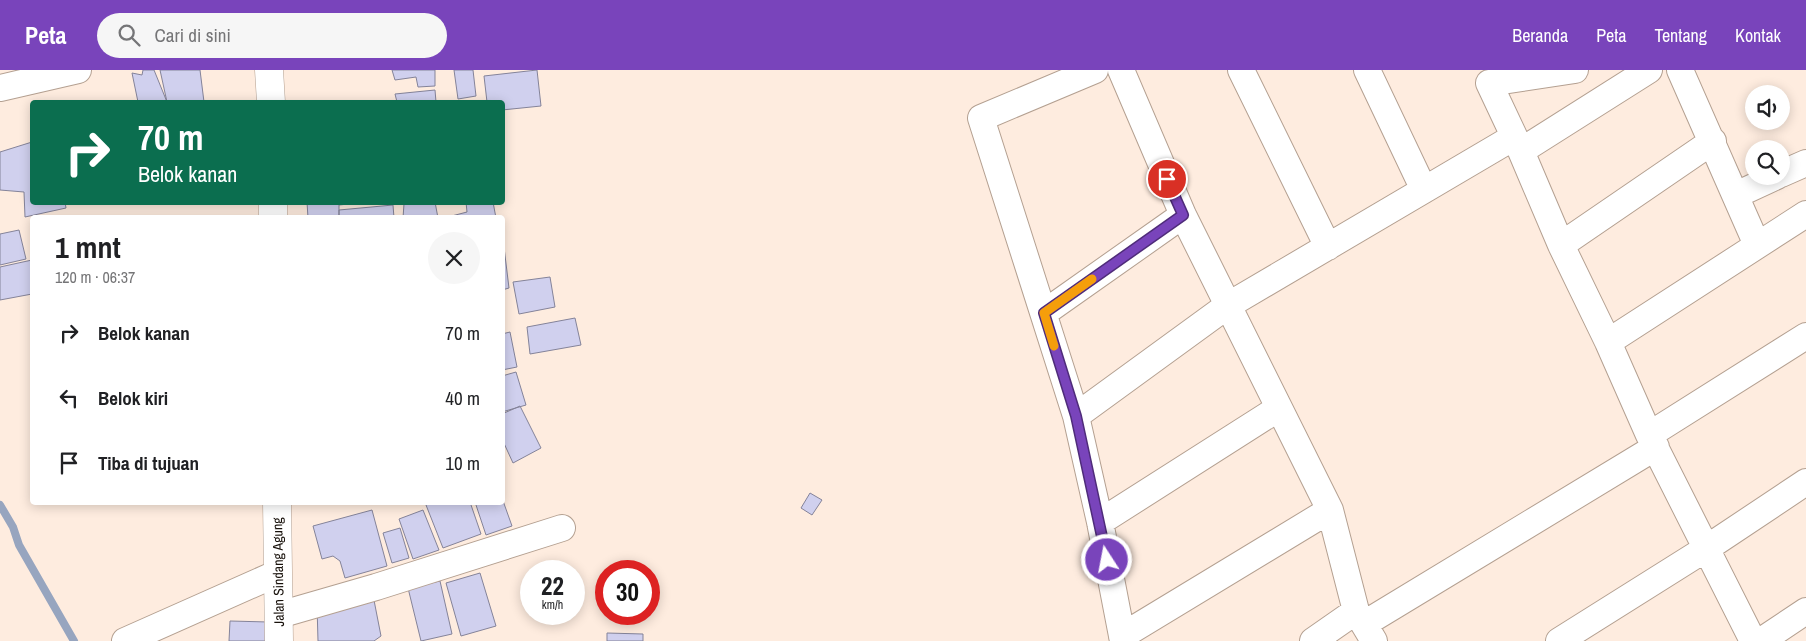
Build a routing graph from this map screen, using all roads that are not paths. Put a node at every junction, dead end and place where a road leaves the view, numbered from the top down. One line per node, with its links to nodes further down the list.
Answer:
1 (78, 70): 10 (street)
2 (269, 70): 11 (main road)
3 (1095, 70): 25 (street)
4 (1121, 70): 20 (street)
5 (1241, 70): 23 (street)
6 (1367, 70): 17 (street)
7 (1575, 70): 13 (street)
8 (1649, 70): 13 (street)
9 (1680, 70): 12 (street)
10 (0, 88)
11 (270, 100)
12 (1712, 141): 18 (street); 21 (street)
13 (1518, 144): 17 (street); 21 (street)
14 (1806, 163): 15 (street)
15 (1790, 170)
16 (1758, 185): 18 (street)
17 (1424, 190): 23 (street)
18 (1736, 195): 22 (street)
19 (1806, 214): 22 (street)
20 (1183, 215): 24 (street); 25 (street)
21 (1561, 245): 27 (street)
22 (1757, 245): 27 (street)
23 (1328, 247): 24 (street)
24 (1228, 306): 28 (street); 29 (street)
25 (1044, 313): 29 (street)
26 (1806, 336): 30 (street)
27 (1608, 342): 30 (street)
28 (1279, 408): 33 (street); 34 (street)
29 (1076, 416): 34 (street)
30 (1653, 441): 36 (street); 39 (street)
31 (1806, 482): 36 (street)
32 (277, 505): 37 (main road, Jalan Sindang Agung)
33 (1330, 510): 39 (street); 41 (street)
34 (1100, 522): 41 (street)
35 (562, 528): 40 (street)
36 (1707, 548): 44 (street); 45 (street)
37 (278, 573): 40 (main road, Jalan Sindang Agung); 42 (street)
38 (1806, 611): 46 (street)
39 (1365, 625): 43 (street)
40 (279, 628)
41 (1122, 638)
42 (125, 641)
43 (1313, 641)
44 (1559, 641)
45 (1753, 641)
46 (1761, 641)

